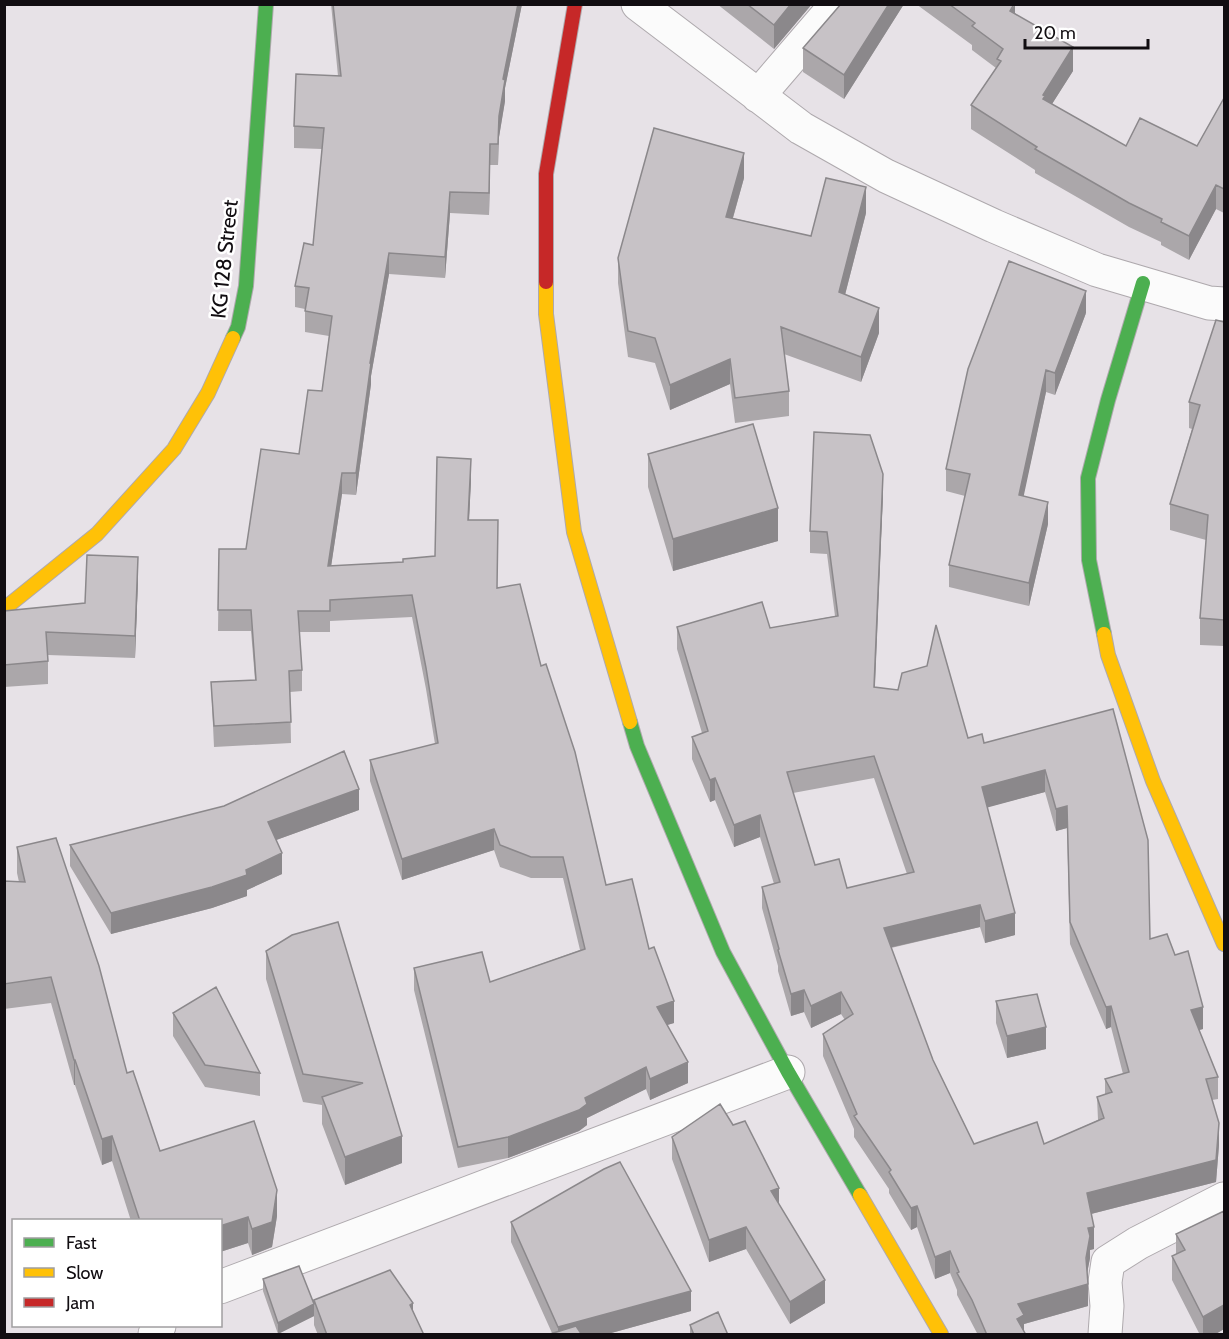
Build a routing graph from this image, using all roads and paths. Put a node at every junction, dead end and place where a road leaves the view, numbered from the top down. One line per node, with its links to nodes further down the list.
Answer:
1 (266, 4): 8 (main road, KG 128 Street)
2 (575, 4): 10 (main road)
3 (638, 4): 5 (street)
4 (837, 4): 5 (street)
5 (758, 96): 6 (street)
6 (1143, 283): 7 (street); 9 (main road)
7 (1224, 304)
8 (4, 609)
9 (1224, 944)
10 (788, 1072): 12 (street); 13 (main road)
11 (1224, 1198): 14 (street)
12 (222, 1286)
13 (941, 1335)
14 (1105, 1335)

